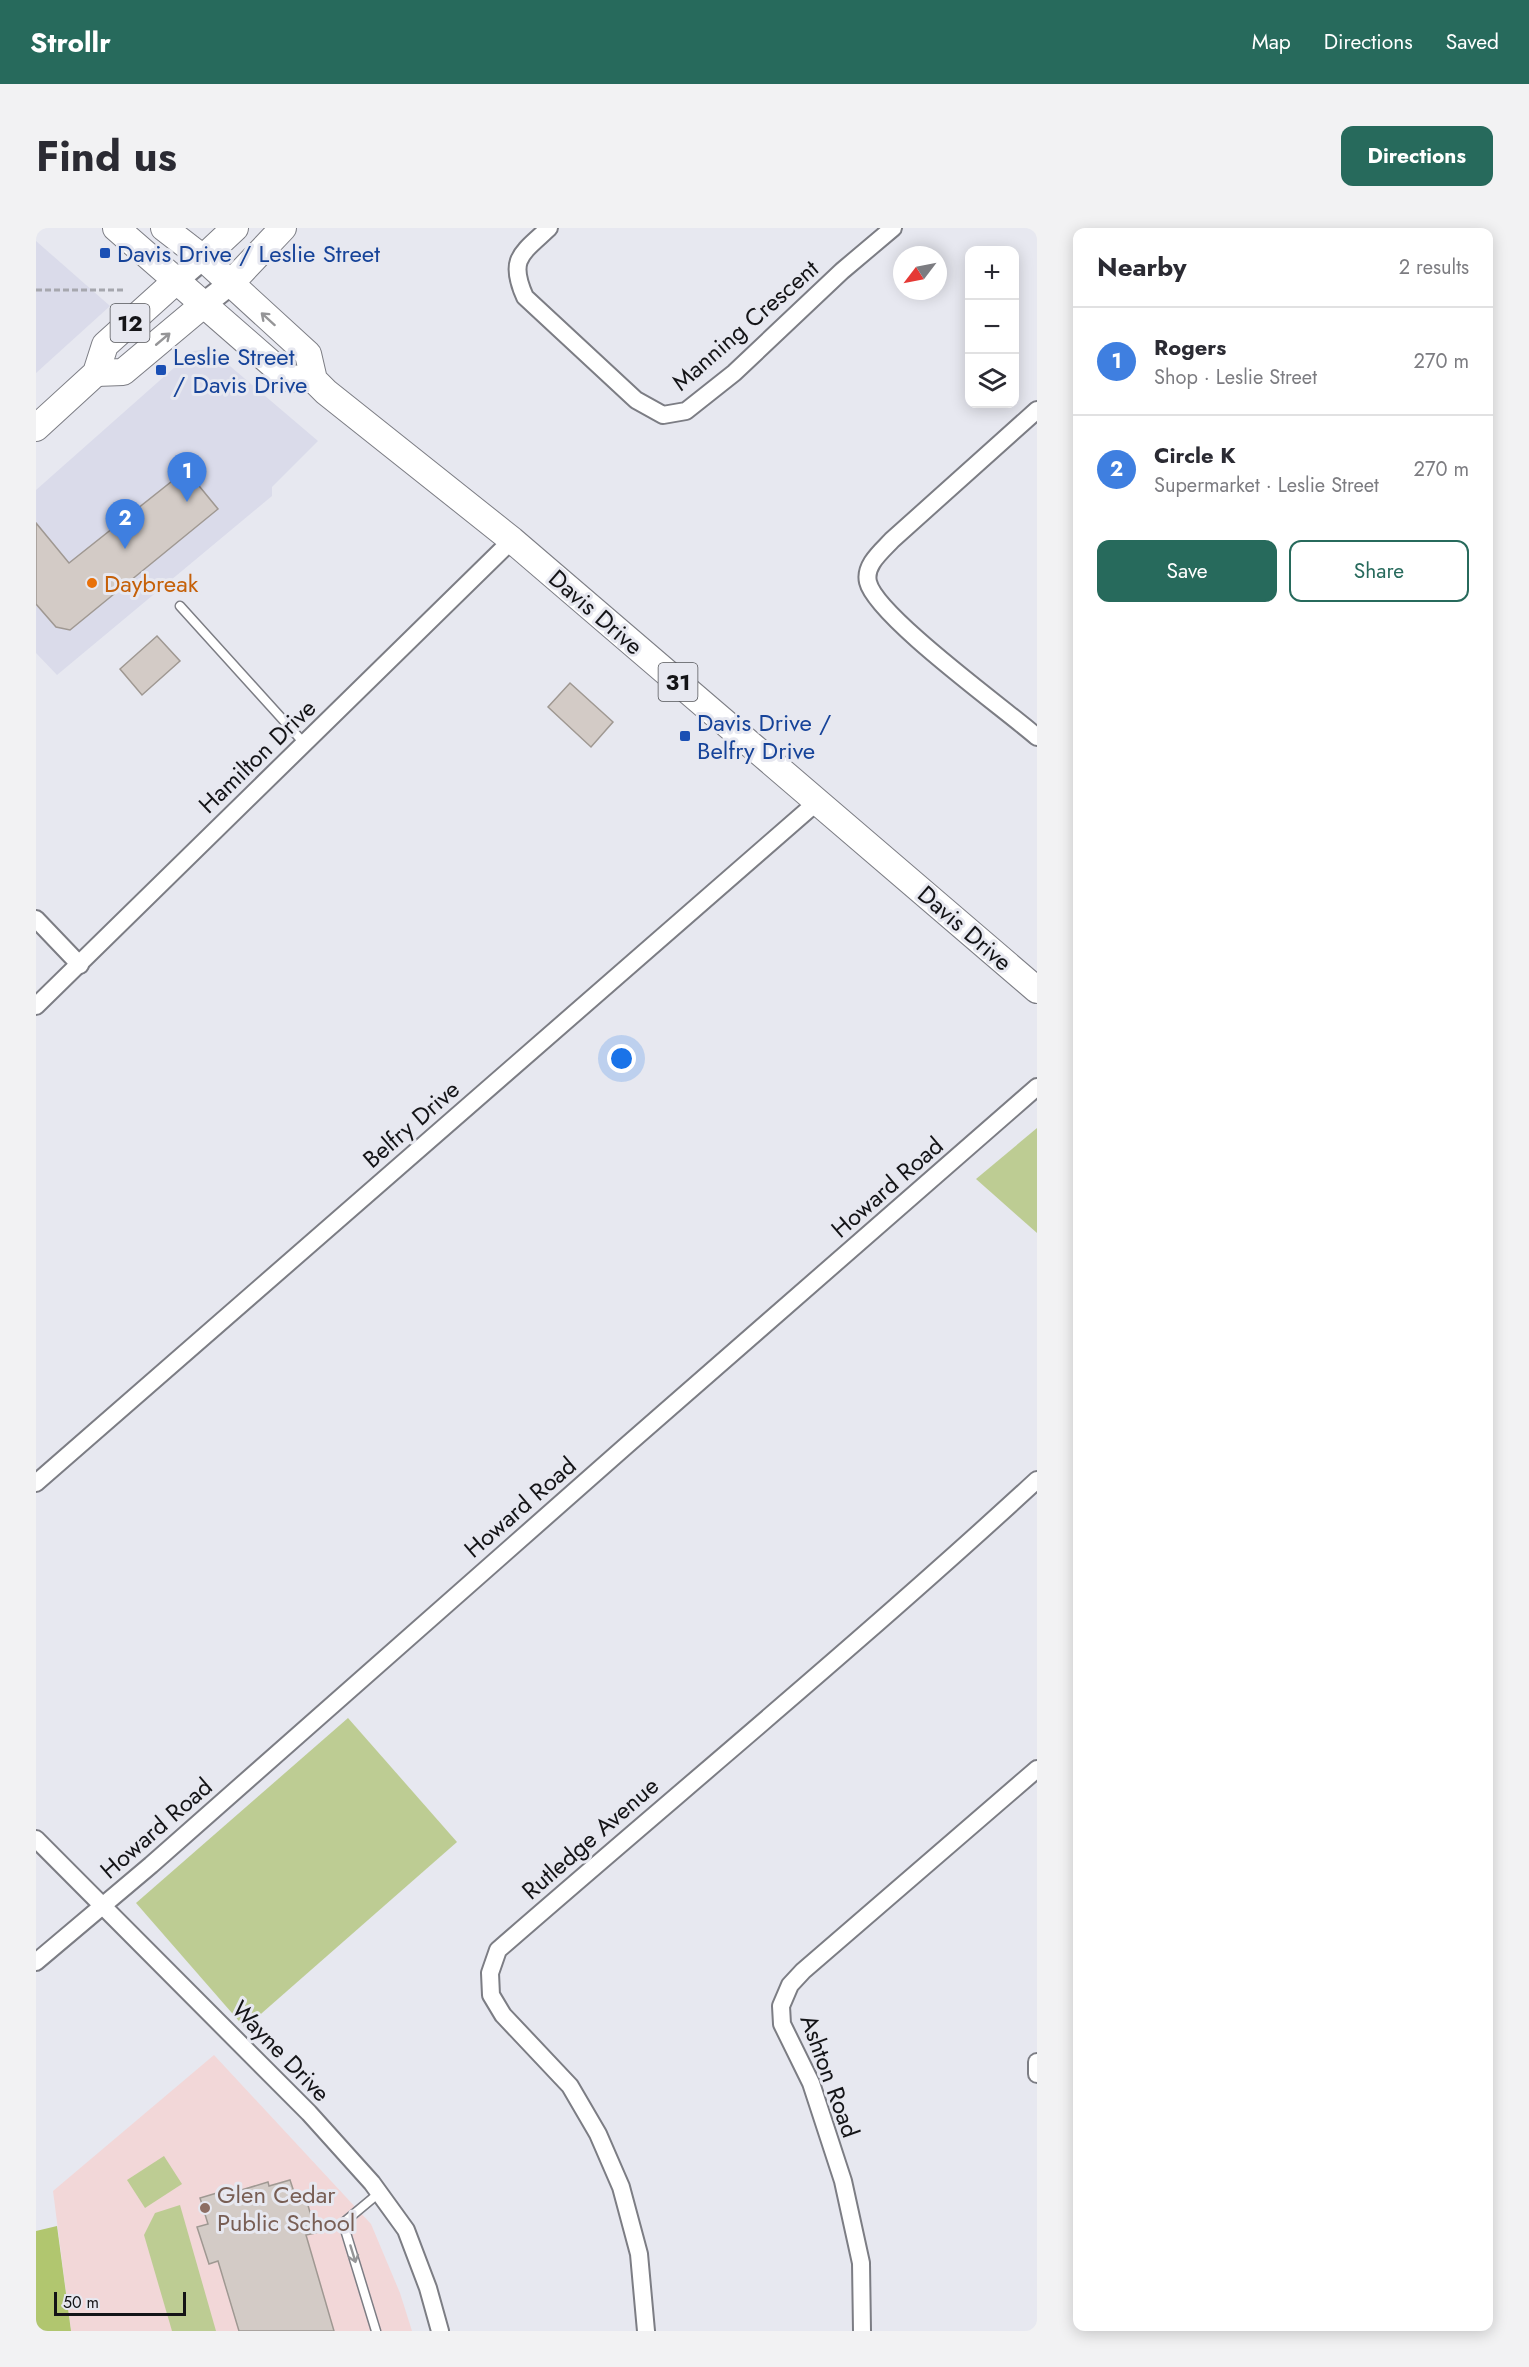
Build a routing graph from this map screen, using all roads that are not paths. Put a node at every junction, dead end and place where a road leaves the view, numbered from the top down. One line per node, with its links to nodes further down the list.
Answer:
1 (116, 228): 8 (main road)
2 (164, 228): 7 (main road)
3 (235, 228): 7 (main road, 12)
4 (283, 228): 9 (main road, 12)
5 (549, 228): 6 (street, Manning Crescent)
6 (893, 228)
7 (203, 258): 8 (main road, 12); 9 (main road)
8 (176, 281): 10 (main road); 11 (main road, 12)
9 (231, 283): 10 (main road, 12); 12 (main road, one-way to 9)
10 (203, 305): 11 (main road, 12, one-way to 10); 12 (main road)
11 (96, 373): 14 (main road, 12)
12 (314, 380): 15 (main road, Davis Drive / 31)
13 (1037, 410): 17 (street)
14 (36, 428)
15 (512, 540): 18 (street, Hamilton Drive); 19 (main road, Davis Drive / 31)
16 (180, 606): 18 (lane)
17 (1037, 737)
18 (304, 743): 21 (street, Hamilton Drive)
19 (818, 802): 22 (main road, Davis Drive / 31); 26 (street, Belfry Drive)
20 (36, 919): 21 (street)
21 (80, 965): 23 (street, Hamilton Drive)
22 (1037, 990)
23 (36, 1006)
24 (1037, 1088): 29 (street, Howard Road)
25 (1037, 1480): 36 (street, Rutledge Avenue)
26 (36, 1483)
27 (1037, 1769): 37 (street, Ashton Road)
28 (36, 1839): 29 (street, Wayne Drive)
29 (102, 1907): 30 (street, Howard Road); 33 (street, Wayne Drive)
30 (36, 1962)
31 (1037, 2062): 32 (street)
32 (1037, 2074)
33 (379, 2193): 34 (lane, one-way to 34); 35 (street, Wayne Drive)
34 (376, 2331)
35 (440, 2331)
36 (646, 2331)
37 (862, 2331)

